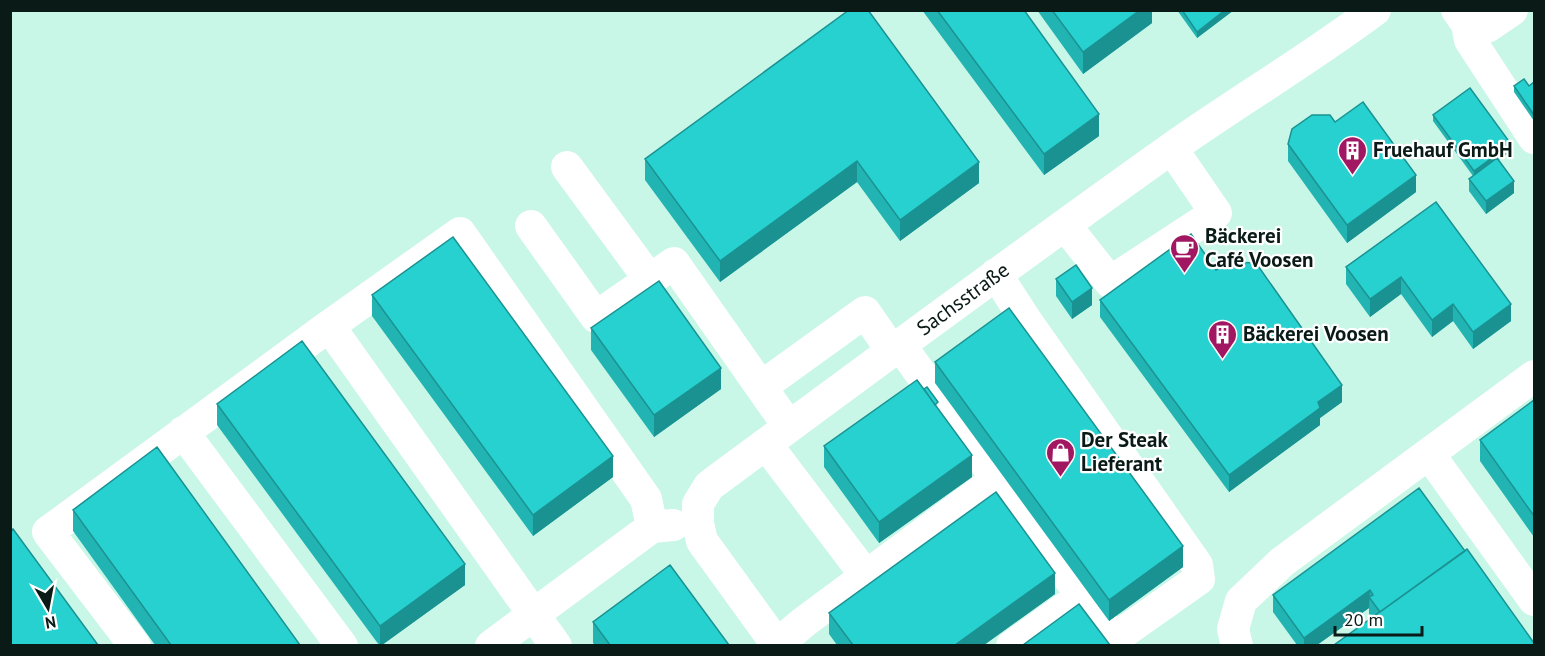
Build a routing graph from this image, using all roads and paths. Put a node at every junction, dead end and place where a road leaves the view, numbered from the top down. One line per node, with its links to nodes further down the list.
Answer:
1 (1375, 10): 5 (street, Sachsstraße)
2 (1512, 10): 3 (street)
3 (1462, 17): 4 (street)
4 (1534, 138)
5 (1172, 149): 7 (street, Sachsstraße); 7 (street)
6 (567, 167): 10 (street)
7 (1065, 225): 9 (street, Sachsstraße)
8 (531, 226): 10 (street)
9 (996, 274): 12 (street, Sachsstraße); 22 (street)
10 (650, 280): 14 (street)
11 (328, 326): 15 (street); 20 (street); 24 (street)
12 (896, 348): 14 (street); 16 (street, Sachsstraße); 18 (street)
13 (1534, 376): 17 (street)
14 (761, 387): 16 (street)
15 (183, 432): 25 (street); 26 (street)
16 (777, 436): 19 (street, Sachsstraße); 21 (street)
17 (1429, 454): 23 (street); 31 (street)
18 (997, 478): 21 (street); 22 (street)
19 (698, 523): 20 (street); 29 (street)
20 (652, 527): 24 (street)
21 (866, 576): 29 (street)
22 (1082, 596): 30 (street)
23 (1534, 600)
24 (534, 615): 27 (street); 28 (street)
25 (135, 645)
26 (342, 645)
27 (491, 645)
28 (556, 645)
29 (778, 645)
30 (1012, 645)
31 (1237, 645)

